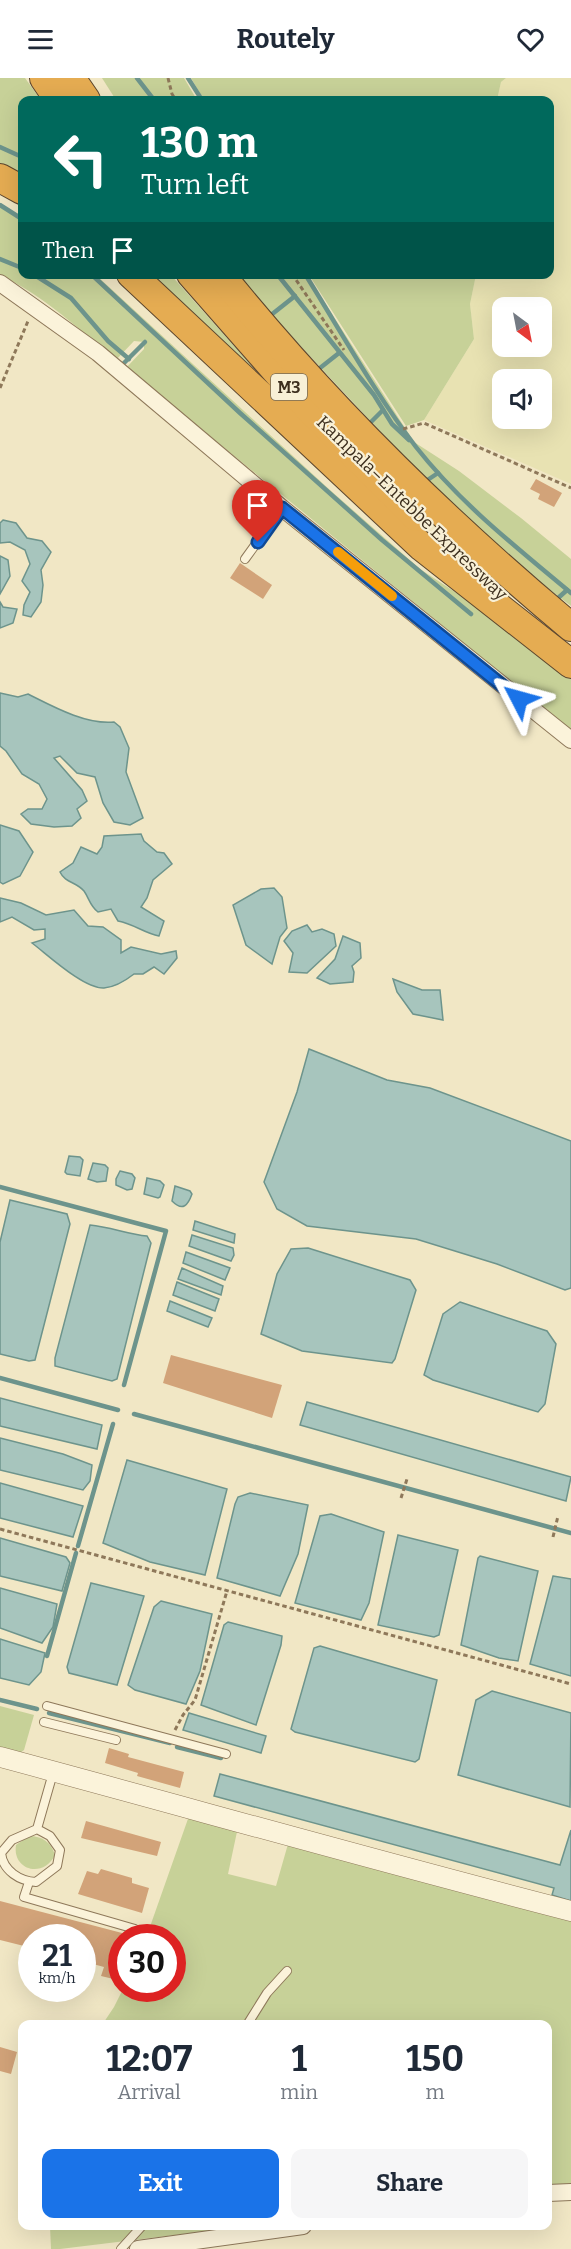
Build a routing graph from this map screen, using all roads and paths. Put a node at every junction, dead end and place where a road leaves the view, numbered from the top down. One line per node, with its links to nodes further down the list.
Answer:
1 (44, 78): 5 (highway)
2 (71, 78): 6 (highway)
3 (83, 78): 7 (highway)
4 (168, 78): 8 (path)
5 (56, 96)
6 (85, 96)
7 (87, 96)
8 (174, 96)
9 (0, 178): 10 (highway)
10 (18, 188)
11 (136, 279): 25 (highway)
12 (195, 279): 24 (highway, Kampala–Entebbe Expressway / M3)
13 (224, 279): 23 (highway, M3)
14 (295, 279): 17 (path)
15 (0, 283): 16 (street)
16 (35, 306): 18 (path); 21 (street)
17 (344, 350)
18 (0, 388)
19 (403, 429): 20 (path)
20 (571, 488)
21 (282, 508): 22 (lane); 26 (street)
22 (244, 559)
23 (571, 627)
24 (571, 652)
25 (571, 664)
26 (571, 740)
27 (407, 1479): 28 (path)
28 (401, 1498)
29 (558, 1516): 31 (path)
30 (0, 1529): 32 (path)
31 (553, 1537)
32 (227, 1591): 33 (path); 36 (path)
33 (571, 1684)
34 (47, 1706): 38 (lane)
35 (44, 1722): 37 (lane)
36 (174, 1732)
37 (116, 1740)
38 (226, 1754)
39 (0, 1757): 40 (street)
40 (53, 1773): 41 (lane); 44 (street)
41 (37, 1829): 42 (lane); 43 (lane)
42 (1, 1853): 43 (lane)
43 (29, 1882): 45 (lane)
44 (571, 1911)
45 (118, 1924)
46 (287, 1971): 47 (lane)
47 (250, 2020)
48 (552, 2193): 49 (street)
49 (571, 2193)
50 (138, 2230): 52 (lane)
51 (274, 2230): 53 (street)
52 (121, 2249)
53 (138, 2249)

